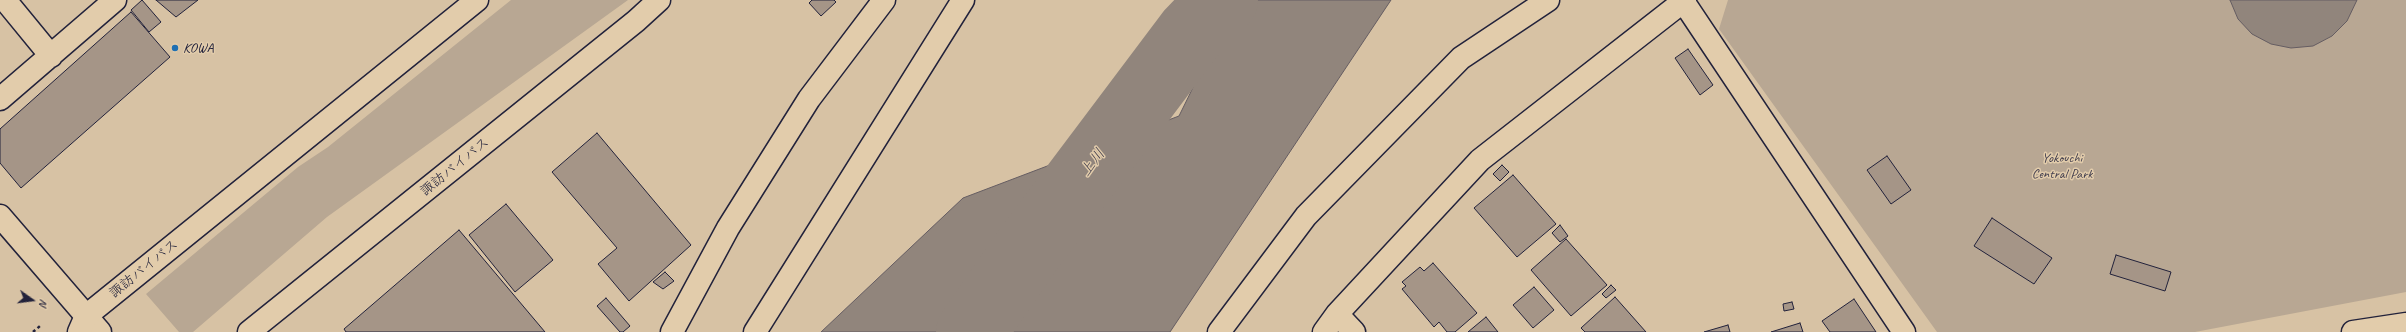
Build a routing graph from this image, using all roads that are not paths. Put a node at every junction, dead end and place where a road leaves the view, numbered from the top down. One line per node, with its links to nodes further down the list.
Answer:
1 (5, 0): 9 (main road)
2 (115, 0): 9 (main road)
3 (477, 0): 14 (main road, 諏訪バイパス)
4 (659, 0): 15 (main road, 諏訪バイパス)
5 (884, 0): 16 (main road)
6 (963, 0): 17 (main road)
7 (1548, 0): 18 (main road)
8 (1684, 1): 12 (main road); 21 (main road)
9 (51, 56): 10 (main road)
10 (0, 99)
11 (0, 216): 14 (main road)
12 (1337, 314): 19 (main road); 20 (main road)
13 (2406, 324): 22 (main road)
14 (88, 327)
15 (249, 332)
16 (672, 332)
17 (755, 332)
18 (1219, 332)
19 (1324, 332)
20 (1354, 332)
21 (1904, 332)
22 (2353, 332)

